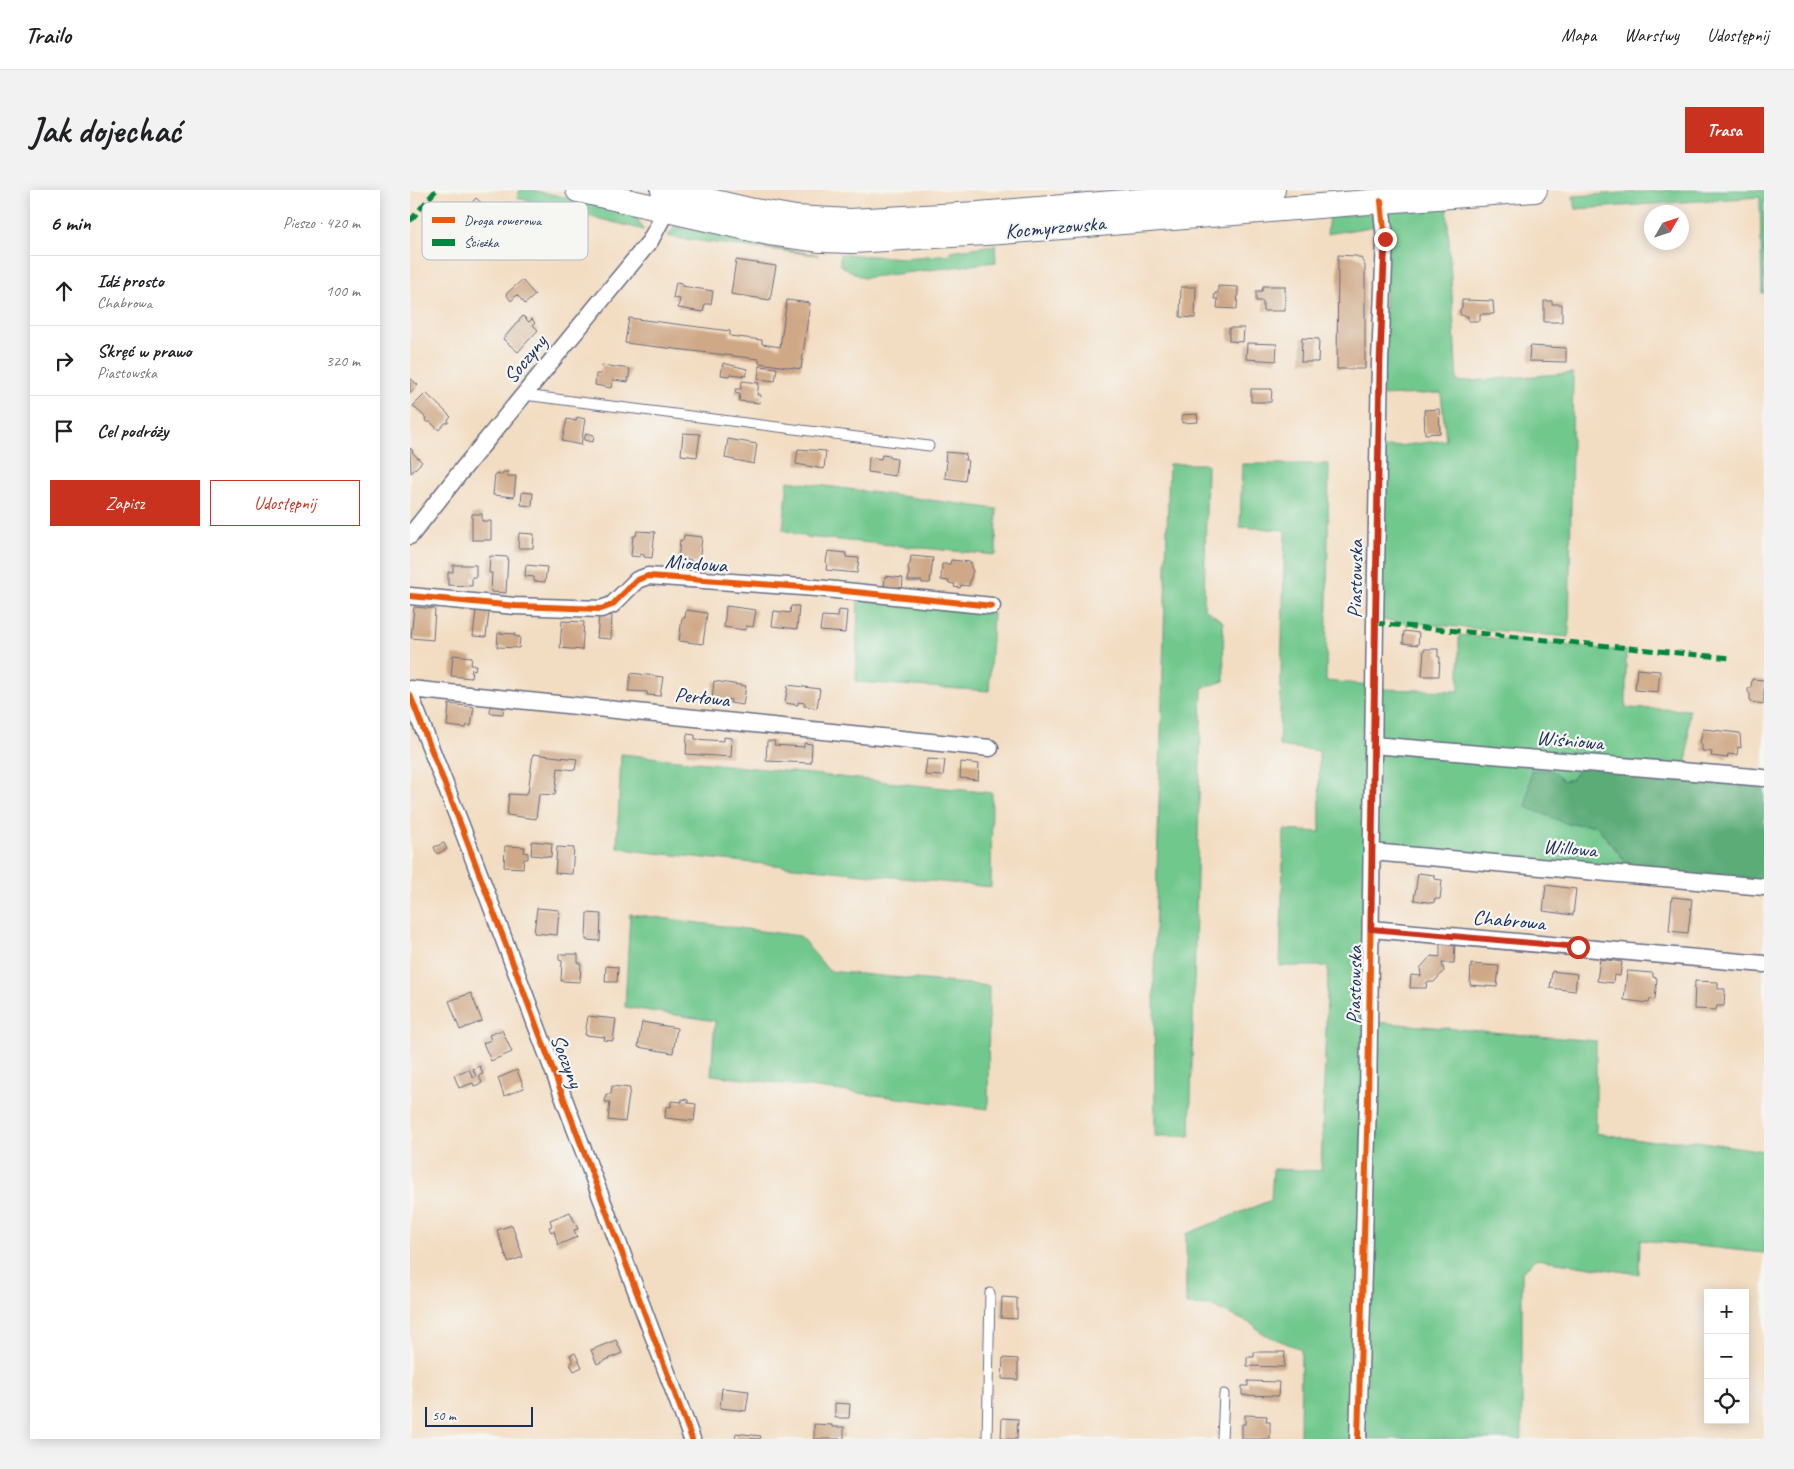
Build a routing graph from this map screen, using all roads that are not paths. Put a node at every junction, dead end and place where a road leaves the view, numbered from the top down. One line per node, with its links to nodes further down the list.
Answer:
1 (578, 190): 4 (main road, Kocmyrzowska)
2 (1274, 190): 4 (main road, Kocmyrzowska)
3 (1535, 190): 5 (main road, Kocmyrzowska)
4 (675, 196): 5 (main road, Kocmyrzowska); 6 (street, Soczyny)
5 (1381, 201): 13 (street, Piastowska)
6 (524, 395): 7 (lane); 8 (street, Soczyny)
7 (929, 446)
8 (411, 533)
9 (410, 596): 10 (street, Miodowa)
10 (992, 606)
11 (410, 688): 14 (street, Perłowa)
12 (410, 695): 22 (street, Soczyny)
13 (1373, 745): 15 (street, Wiśniowa); 16 (street, Piastowska)
14 (990, 748)
15 (1764, 778)
16 (1372, 852): 17 (street, Willowa); 18 (street, Piastowska)
17 (1764, 887)
18 (1371, 929): 19 (street, Chabrowa); 25 (street, Piastowska)
19 (1764, 964)
20 (990, 1293): 23 (lane)
21 (1224, 1394): 24 (lane)
22 (692, 1439)
23 (987, 1439)
24 (1222, 1439)
25 (1358, 1439)

